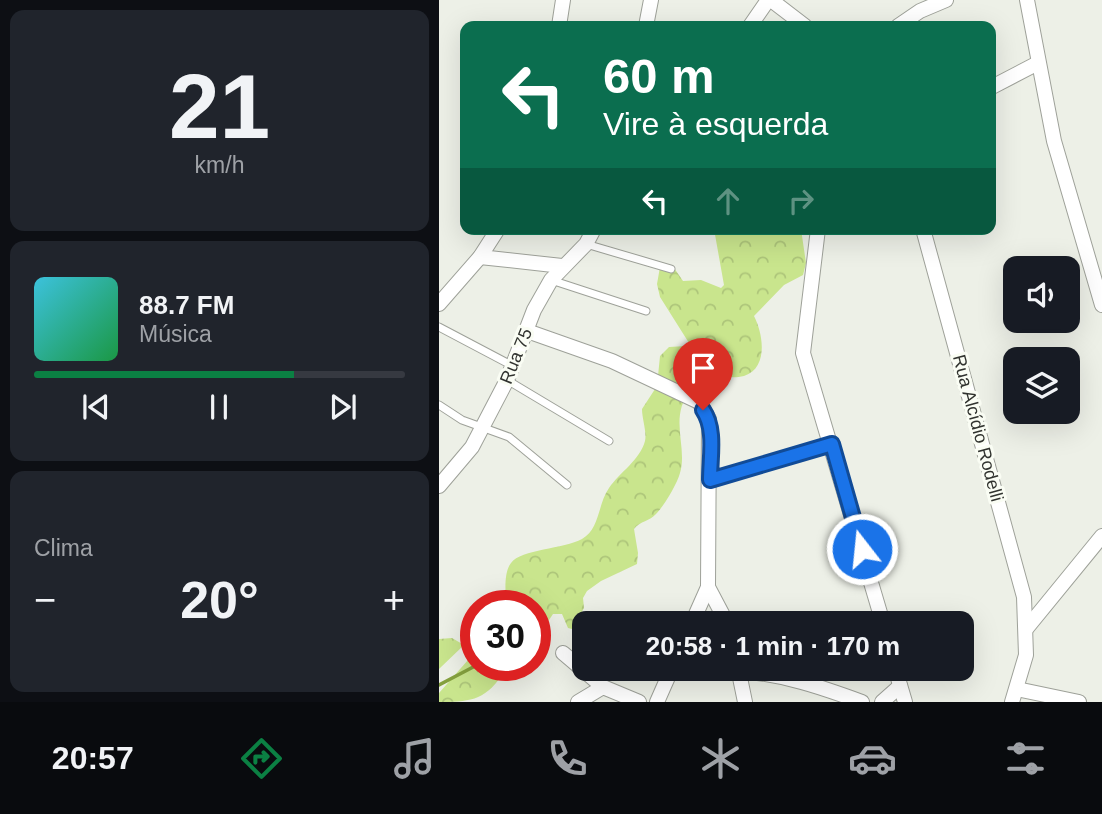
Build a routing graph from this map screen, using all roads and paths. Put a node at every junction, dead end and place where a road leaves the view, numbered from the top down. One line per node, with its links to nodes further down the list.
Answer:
1 (563, 0): 6 (street)
2 (651, 0): 7 (street)
3 (770, 0): 8 (street); 9 (street)
4 (946, 0): 10 (street)
5 (1027, 0): 11 (street)
6 (560, 21)
7 (647, 21)
8 (755, 21)
9 (798, 21)
10 (905, 21)
11 (1038, 63): 12 (street); 23 (street)
12 (996, 85)
13 (493, 235): 18 (street)
14 (591, 235): 17 (street, Rua 75)
15 (817, 235): 32 (street)
16 (925, 235): 41 (street, Rua Alcídio Rodelli)
17 (586, 244): 19 (street, Rua 75); 20 (lane)
18 (480, 257): 19 (street); 22 (street)
19 (562, 267): 21 (street, Rua 75)
20 (671, 269)
21 (551, 280): 24 (lane); 26 (street, Rua 75)
22 (439, 304)
23 (1102, 305)
24 (646, 311)
25 (439, 327): 27 (lane)
26 (527, 331): 27 (street, Rua 75); 33 (street)
27 (513, 366): 28 (street, Rua 75)
28 (507, 380): 30 (street, Rua 75); 31 (lane)
29 (439, 405): 30 (lane)
30 (481, 428): 34 (lane); 35 (street, Rua 75)
31 (609, 441)
32 (832, 444): 33 (lane); 40 (street)
33 (710, 480): 37 (street)
34 (567, 485)
35 (439, 486)
36 (1102, 536): 41 (street)
37 (708, 587): 38 (street); 39 (street)
38 (697, 611)
39 (721, 611)
40 (880, 611)
41 (1026, 629): 49 (street, Rua Alcídio Rodelli)
42 (563, 653): 48 (street)
43 (666, 681): 52 (street)
44 (741, 681): 53 (street)
45 (805, 681): 54 (street)
46 (899, 681): 47 (street)
47 (900, 686): 55 (street); 56 (street)
48 (603, 687): 50 (street); 51 (street)
49 (1014, 695): 57 (street)
50 (578, 702)
51 (639, 702)
52 (657, 702)
53 (745, 702)
54 (863, 702)
55 (882, 702)
56 (905, 702)
57 (1079, 702)

